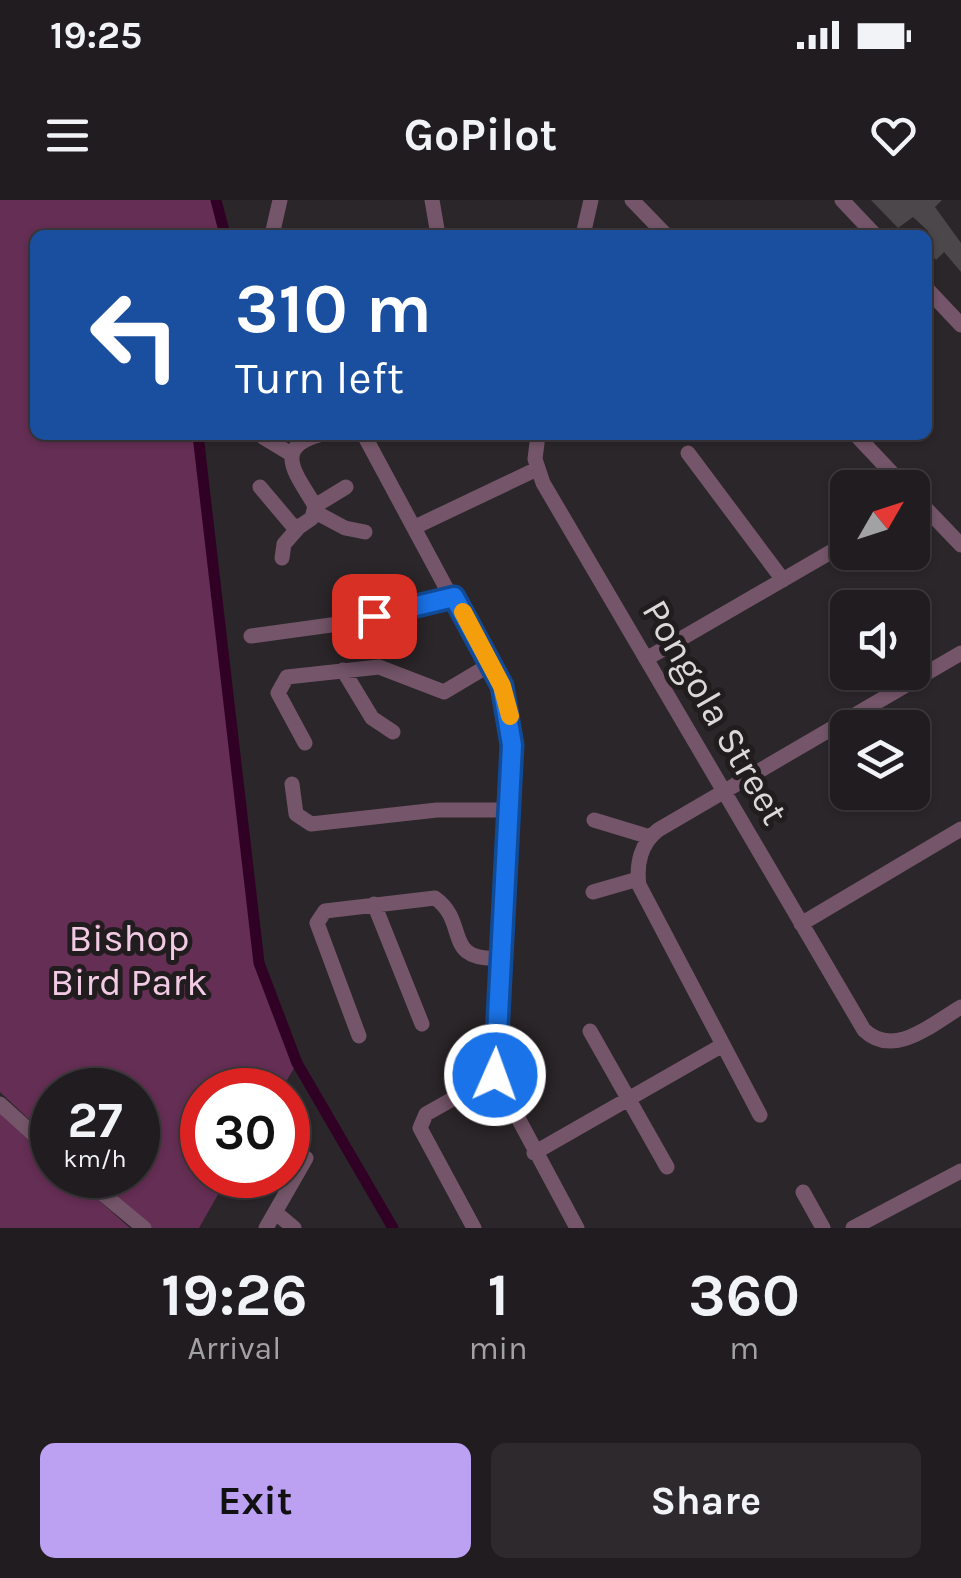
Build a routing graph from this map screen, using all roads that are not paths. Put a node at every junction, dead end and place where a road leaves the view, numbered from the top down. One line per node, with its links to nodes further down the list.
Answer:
1 (280, 200): 6 (street)
2 (432, 200): 7 (street)
3 (591, 200): 8 (street)
4 (632, 200): 9 (street)
5 (842, 200): 10 (street)
6 (273, 230)
7 (437, 230)
8 (584, 230)
9 (661, 230)
10 (870, 230)
11 (932, 294): 12 (street)
12 (961, 325)
13 (268, 440): 19 (street)
14 (305, 440): 19 (street)
15 (367, 440): 27 (street)
16 (538, 440): 20 (street)
17 (861, 440): 21 (street)
18 (688, 453): 32 (street)
19 (291, 454): 24 (street)
20 (536, 469): 27 (street); 36 (street, Pongola Street)
21 (888, 470)
22 (346, 487): 24 (street)
23 (260, 488): 26 (street)
24 (315, 509): 26 (street); 28 (street)
25 (930, 514): 29 (street)
26 (299, 527): 31 (street)
27 (415, 527): 33 (street)
28 (365, 532)
29 (961, 545)
30 (830, 553): 32 (street)
31 (282, 558)
32 (783, 580): 36 (street)
33 (454, 597): 34 (street); 37 (street)
34 (250, 636)
35 (961, 652): 42 (street)
36 (646, 660): 42 (street, Pongola Street)
37 (490, 664): 38 (street); 43 (street)
38 (343, 670): 39 (street); 40 (street)
39 (393, 732)
40 (305, 743)
41 (292, 784): 43 (street)
42 (724, 792): 46 (street); 50 (street, Pongola Street)
43 (508, 810): 51 (street)
44 (594, 820): 46 (street)
45 (961, 829): 50 (street)
46 (650, 836): 47 (street)
47 (638, 879): 48 (street); 56 (street)
48 (593, 892)
49 (374, 904): 51 (street); 53 (street); 55 (street)
50 (802, 924): 52 (street, Pongola Street)
51 (500, 958): 57 (street)
52 (961, 1007)
53 (422, 1024)
54 (590, 1031): 58 (street)
55 (358, 1036)
56 (721, 1046): 58 (street); 60 (street)
57 (495, 1075): 62 (street); 74 (street)
58 (627, 1098): 62 (street); 63 (street)
59 (0, 1104): 61 (street)
60 (760, 1115)
61 (30, 1131)
62 (534, 1153): 75 (street)
63 (667, 1167)
64 (961, 1171): 77 (street)
65 (804, 1192): 76 (street)
66 (105, 1198): 70 (street)
67 (106, 1198): 71 (street)
68 (283, 1198): 69 (street)
69 (275, 1212): 72 (street); 73 (street)
70 (133, 1228)
71 (144, 1228)
72 (266, 1228)
73 (294, 1228)
74 (474, 1228)
75 (577, 1228)
76 (824, 1228)
77 (853, 1228)

